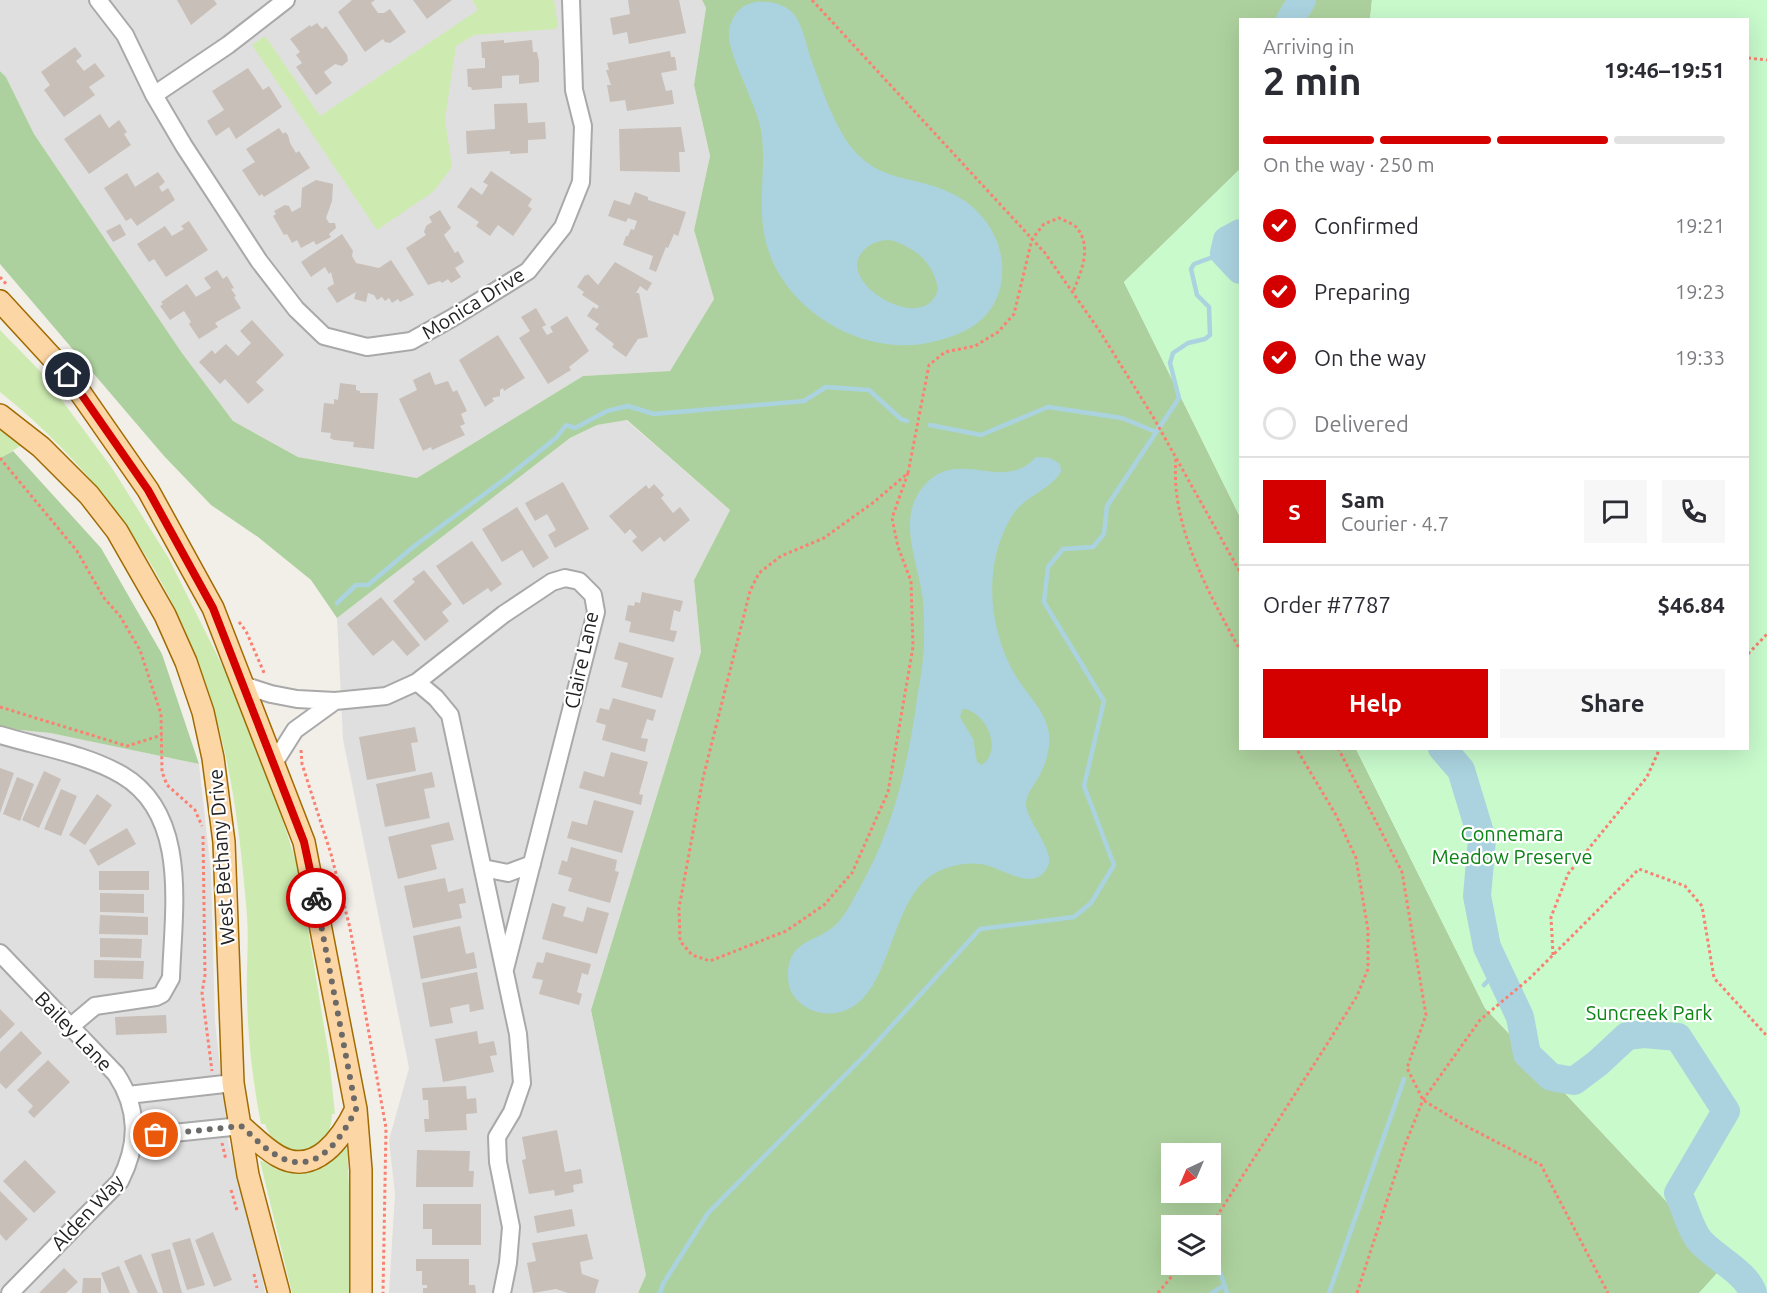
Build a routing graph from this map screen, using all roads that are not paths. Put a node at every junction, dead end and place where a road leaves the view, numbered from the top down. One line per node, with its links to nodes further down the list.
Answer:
1 (98, 0): 4 (street, Monica Drive)
2 (286, 0): 4 (street)
3 (572, 0): 4 (street, Monica Drive)
4 (154, 95)
5 (0, 300): 8 (main road)
6 (0, 415): 17 (main road, West Bethany Drive)
7 (417, 682): 9 (street, Claire Lane); 12 (street, Claire Lane); 13 (street, Claire Lane)
8 (243, 685): 9 (street, Claire Lane); 11 (main road)
9 (335, 701): 11 (street)
10 (0, 735): 16 (street)
11 (274, 763): 19 (main road)
12 (532, 864): 13 (street); 15 (street, Claire Lane)
13 (483, 868): 15 (street, Claire Lane)
14 (0, 953): 16 (street, Bailey Lane)
15 (505, 969): 26 (street, Claire Lane)
16 (70, 1027): 18 (street, Bailey Lane)
17 (233, 1083): 18 (street); 21 (main road, West Bethany Drive)
18 (128, 1095): 20 (street, Bailey Lane)
19 (356, 1109): 21 (main road); 25 (main road)
20 (134, 1117): 22 (street, Alden Way)
21 (241, 1126): 22 (street); 24 (main road, West Bethany Drive)
22 (135, 1137): 23 (street, Alden Way)
23 (10, 1293)
24 (279, 1293)
25 (362, 1293)
26 (502, 1293)

